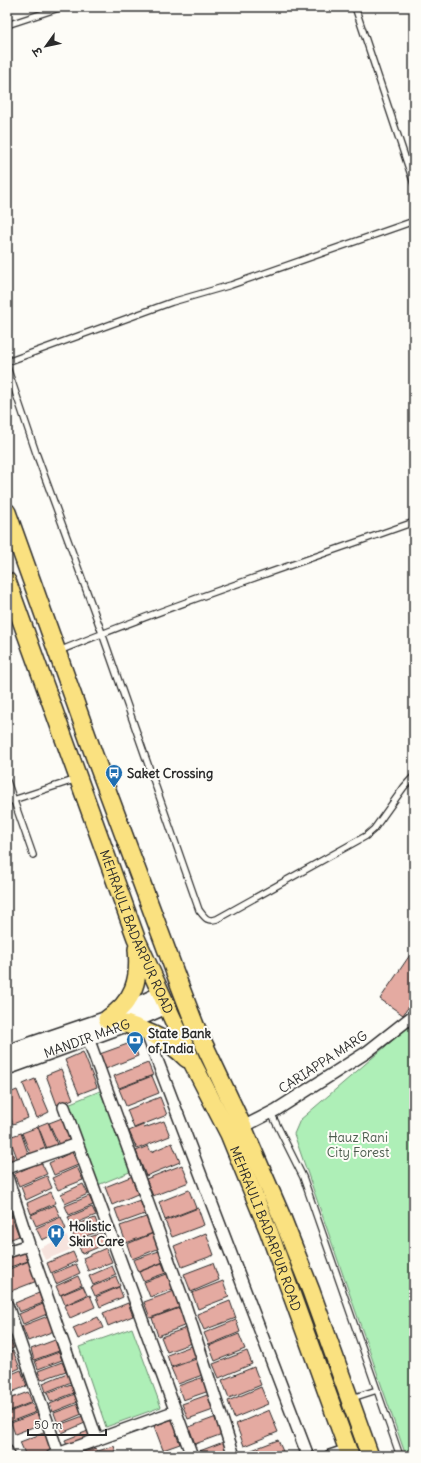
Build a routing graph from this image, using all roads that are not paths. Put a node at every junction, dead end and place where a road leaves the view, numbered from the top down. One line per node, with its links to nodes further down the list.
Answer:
1 (62, 7): 3 (lane)
2 (355, 7): 4 (lane)
3 (7, 25)
4 (414, 184)
5 (414, 221): 6 (lane)
6 (7, 362)
7 (7, 367): 11 (lane)
8 (7, 512): 12 (main road, MEHRAULI BADARPUR ROAD)
9 (414, 522): 11 (lane)
10 (7, 583): 14 (main road, MEHRAULI BADARPUR ROAD)
11 (102, 634): 12 (lane); 15 (lane)
12 (57, 652): 13 (main road, MEHRAULI BADARPUR ROAD)
13 (88, 740): 14 (main road); 33 (main road, MEHRAULI BADARPUR ROAD)
14 (68, 748): 16 (main road, MEHRAULI BADARPUR ROAD)
15 (414, 776)
16 (78, 779): 18 (lane); 21 (main road, MEHRAULI BADARPUR ROAD)
17 (7, 781): 18 (lane)
18 (14, 800): 19 (lane); 20 (lane)
19 (7, 802)
20 (34, 855)
21 (136, 938): 22 (main road, MEHRAULI BADARPUR ROAD); 24 (main road)
22 (163, 1000): 24 (main road, MANDIR MARG); 25 (main road, MANDIR MARG); 29 (main road, MEHRAULI BADARPUR ROAD)
23 (414, 1015): 32 (street, CARIAPPA MARG)
24 (107, 1019): 28 (main road, MANDIR MARG)
25 (126, 1024): 26 (main road); 27 (main road, MANDIR MARG)
26 (146, 1031): 29 (main road); 50 (street)
27 (88, 1038): 30 (main road, MANDIR MARG); 49 (street)
28 (7, 1053)
29 (193, 1064): 45 (main road, MEHRAULI BADARPUR ROAD)
30 (7, 1067)
31 (64, 1107): 34 (street)
32 (271, 1113): 33 (street, CARIAPPA MARG); 40 (lane)
33 (243, 1127): 41 (main road, MEHRAULI BADARPUR ROAD)
34 (77, 1144): 35 (street); 42 (street)
35 (7, 1168)
36 (7, 1177): 37 (street)
37 (29, 1245): 38 (street); 43 (street)
38 (7, 1252)
39 (7, 1306): 46 (street)
40 (377, 1390): 41 (lane); 53 (lane)
41 (349, 1399): 52 (main road, MEHRAULI BADARPUR ROAD)
42 (176, 1411): 43 (street); 48 (street)
43 (97, 1440): 46 (street)
44 (7, 1451): 47 (street)
45 (349, 1453): 51 (street)
46 (55, 1455)
47 (8, 1456)
48 (192, 1456)
49 (234, 1456)
50 (308, 1456)
51 (330, 1456)
52 (370, 1456)
53 (400, 1456)

